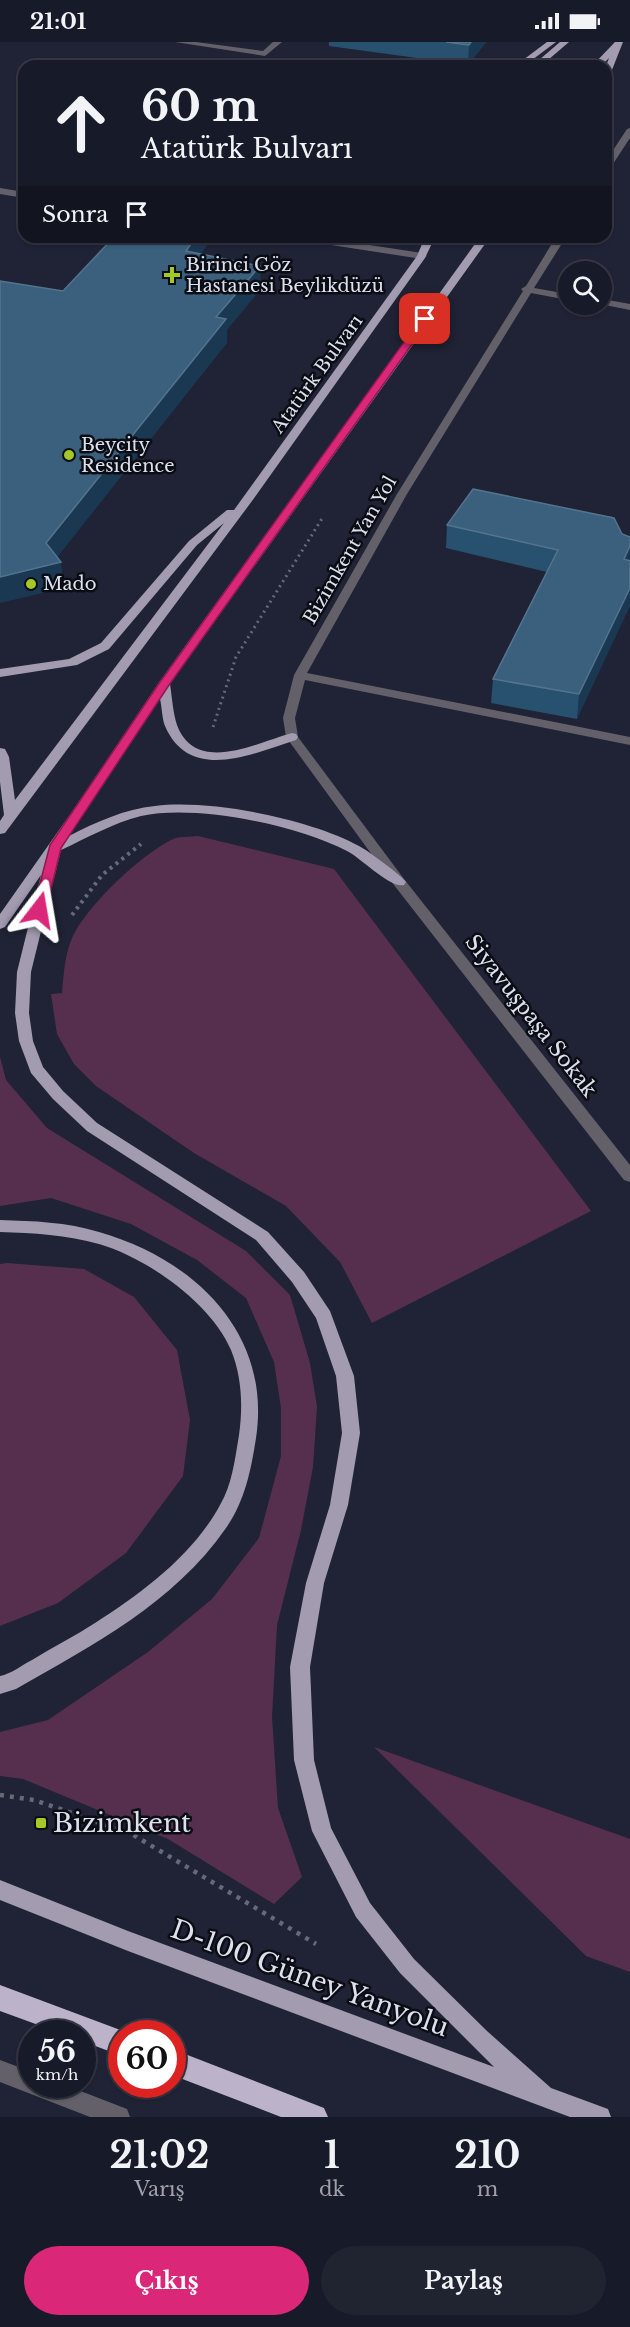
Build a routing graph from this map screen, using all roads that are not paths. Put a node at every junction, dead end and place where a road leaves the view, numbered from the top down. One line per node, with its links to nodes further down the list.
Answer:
1 (179, 42): 2 (street)
2 (278, 42)
3 (552, 42): 6 (main road)
4 (565, 42): 7 (main road)
5 (618, 43): 8 (main road); 9 (main road)
6 (527, 60)
7 (543, 60)
8 (602, 60)
9 (612, 60)
10 (630, 131): 11 (street)
11 (612, 159)
12 (0, 191): 13 (street)
13 (18, 194)
14 (338, 243): 18 (street)
15 (427, 243): 18 (main road, Atatürk Bulvarı)
16 (480, 243): 26 (main road)
17 (557, 243): 19 (street, Bizimkent Yan Yol)
18 (422, 256): 23 (main road, Atatürk Bulvarı)
19 (526, 289): 20 (street); 25 (street, Bizimkent Yan Yol)
20 (558, 295)
21 (612, 304): 22 (street)
22 (630, 307)
23 (248, 499): 24 (main road); 30 (main road)
24 (0, 673)
25 (300, 675): 27 (street, Bizimkent Yan Yol); 28 (street)
26 (164, 684): 27 (main road); 32 (main road)
27 (292, 737): 33 (street)
28 (630, 741)
29 (0, 752): 30 (main road)
30 (11, 815): 31 (main road)
31 (0, 830)
32 (55, 848): 33 (main road); 34 (main road); 44 (main road)
33 (399, 882): 35 (street, Siyavuşpaşa Sokak)
34 (0, 924)
35 (630, 1176)
36 (0, 1226): 37 (main road)
37 (0, 1685)
38 (0, 1890): 44 (main road, D-100 Güney Yanyolu)
39 (0, 1998): 40 (highway)
40 (108, 2038)
41 (186, 2067): 47 (highway)
42 (0, 2071): 43 (street)
43 (18, 2078)
44 (543, 2095): 48 (main road, D-100 Güney Yanyolu)
45 (70, 2098): 46 (street)
46 (119, 2117)
47 (315, 2117)
48 (600, 2117)

